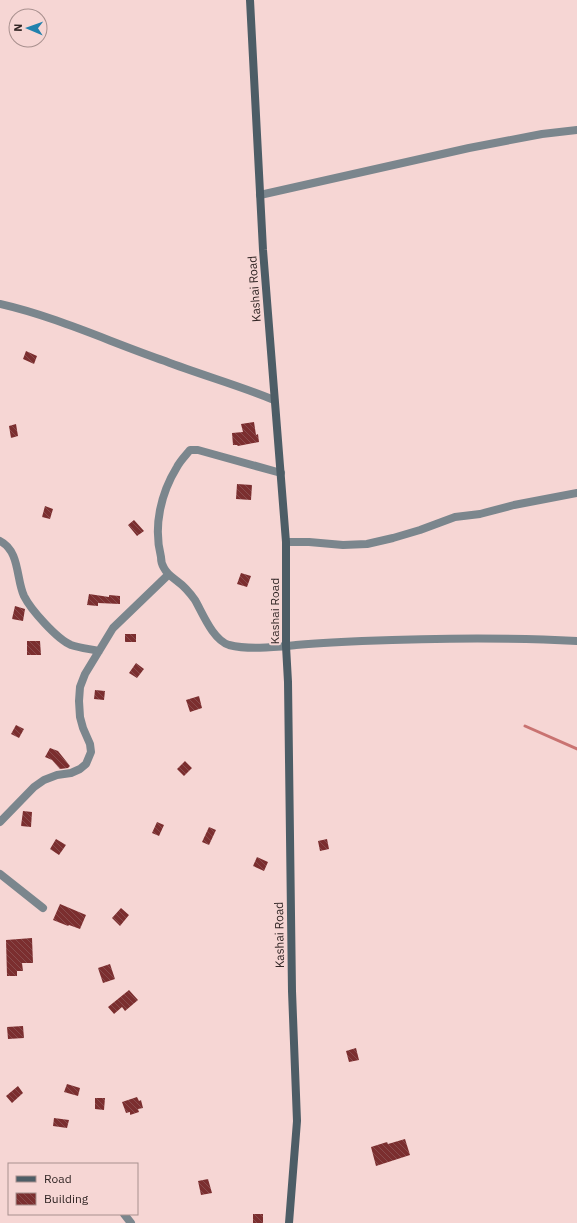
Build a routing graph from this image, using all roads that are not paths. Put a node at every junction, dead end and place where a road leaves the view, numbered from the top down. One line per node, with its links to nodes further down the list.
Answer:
1 (250, 0): 3 (street, Kashai Road)
2 (577, 130): 3 (street)
3 (260, 195): 5 (street, Kashai Road)
4 (0, 304): 5 (street)
5 (274, 400): 6 (street, Kashai Road)
6 (280, 473): 9 (street, Kashai Road); 10 (street)
7 (577, 493): 9 (street)
8 (0, 541): 13 (street)
9 (286, 542): 12 (street, Kashai Road)
10 (168, 575): 12 (street); 13 (street)
11 (577, 641): 12 (street)
12 (286, 646): 19 (street, Kashai Road)
13 (99, 651): 14 (street)
14 (0, 822)
15 (0, 874): 16 (street)
16 (43, 908)
17 (125, 1215): 18 (street)
18 (131, 1223)
19 (289, 1223)

